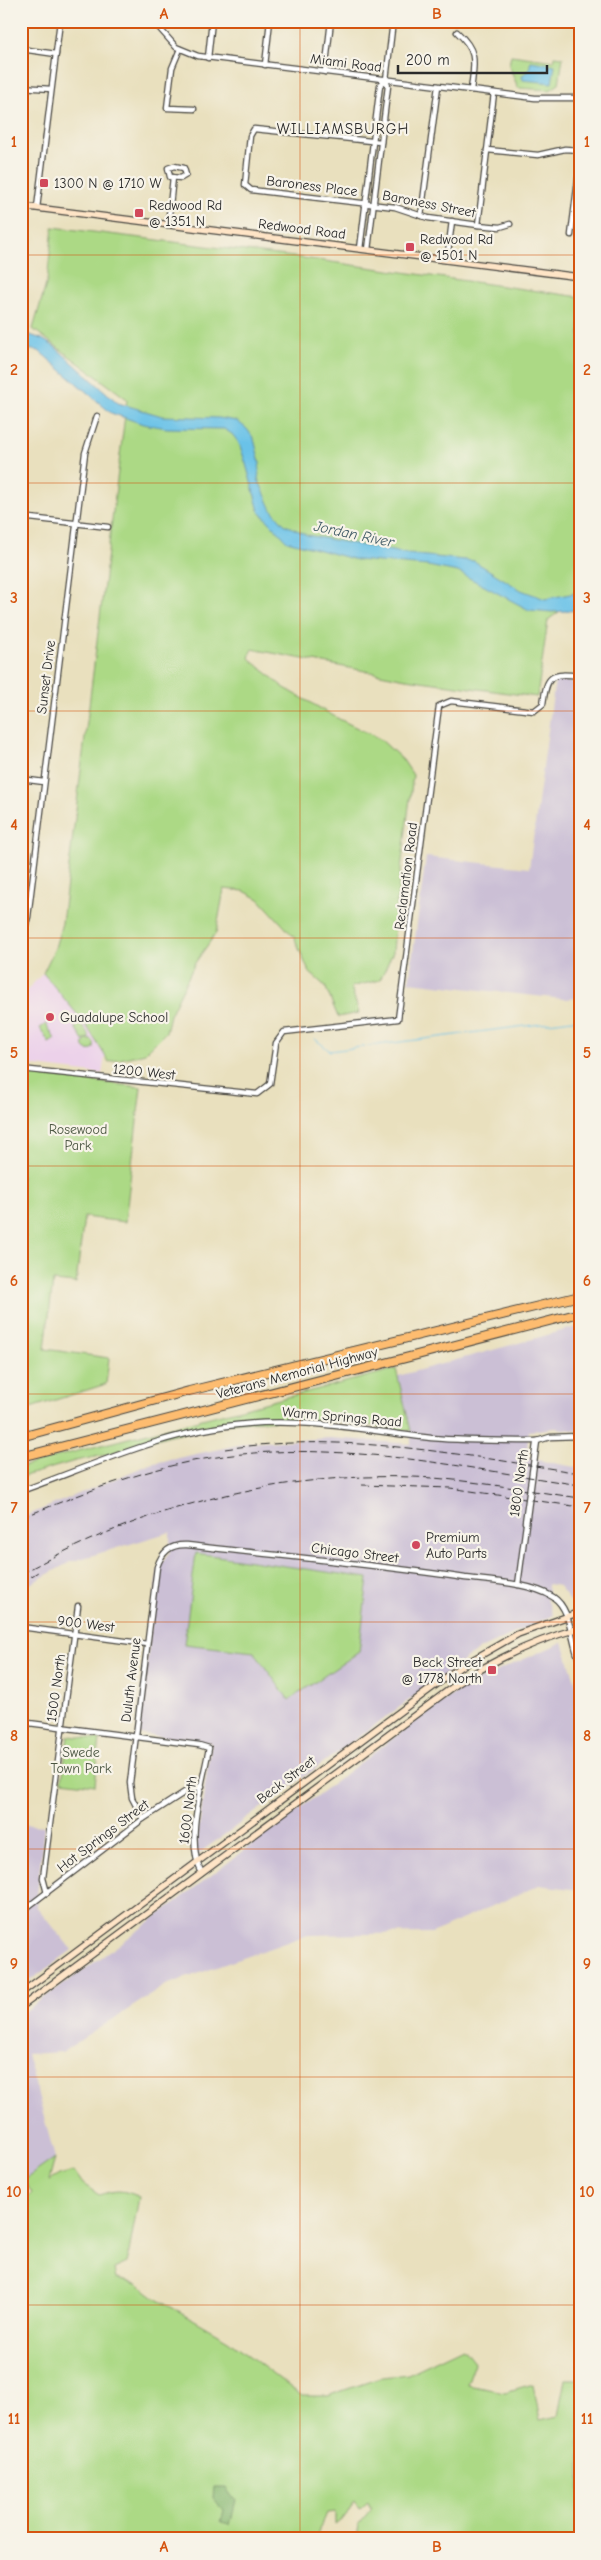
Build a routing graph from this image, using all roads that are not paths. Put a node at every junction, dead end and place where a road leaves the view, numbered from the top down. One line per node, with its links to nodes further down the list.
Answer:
1 (60, 21): 10 (street)
2 (153, 21): 9 (street, Miami Road)
3 (212, 21): 11 (street)
4 (270, 21): 12 (street)
5 (331, 21): 13 (street)
6 (394, 21): 14 (street)
7 (457, 32): 18 (street)
8 (21, 49): 10 (street)
9 (180, 50): 11 (street, Miami Road); 21 (street)
10 (56, 54): 17 (street)
11 (208, 58): 12 (street, Miami Road)
12 (265, 65): 13 (street, Miami Road)
13 (324, 72): 14 (street, Miami Road)
14 (386, 80): 16 (street, Miami Road); 22 (street); 23 (street)
15 (21, 86): 17 (street)
16 (438, 86): 18 (street, Miami Road); 32 (street)
17 (51, 89): 31 (street)
18 (472, 90): 19 (street, Miami Road)
19 (494, 93): 20 (street, Miami Road); 24 (street)
20 (580, 98)
21 (194, 109)
22 (374, 142): 23 (street); 28 (street); 28 (street, Baroness Place)
23 (381, 142): 29 (street)
24 (487, 150): 25 (street); 36 (street)
25 (580, 150)
26 (580, 164): 37 (street)
27 (173, 177): 35 (street)
28 (366, 204): 29 (street, Baroness Place); 38 (street)
29 (374, 205): 32 (street, Baroness Street); 39 (street)
30 (21, 206): 31 (main road, Redwood Road)
31 (37, 208): 35 (main road, Redwood Road)
32 (421, 216): 33 (street, Baroness Street)
33 (452, 221): 36 (street, Baroness Street); 40 (street)
34 (510, 224): 36 (street, Baroness Street)
35 (168, 225): 38 (main road, Redwood Road)
36 (478, 225)
37 (571, 234)
38 (360, 249): 39 (main road, Redwood Road)
39 (368, 250): 40 (main road, Redwood Road)
40 (447, 260): 41 (main road, Redwood Road)
41 (580, 277)
42 (22, 398): 43 (street)
43 (21, 411)
44 (96, 416): 46 (street, Sunset Drive)
45 (21, 516): 46 (street)
46 (76, 523): 47 (street); 50 (street, Sunset Drive)
47 (108, 527)
48 (580, 676): 53 (street, Reclamation Road)
49 (21, 779): 50 (street)
50 (44, 782): 51 (street, Sunset Drive)
51 (21, 942)
52 (21, 1069): 53 (street, 1200 West)
53 (264, 1091)
54 (580, 1292): 56 (highway)
55 (580, 1296): 56 (highway, Veterans Memorial Highway)
56 (559, 1301): 59 (highway, Veterans Memorial Highway)
57 (580, 1313): 61 (highway, Veterans Memorial Highway)
58 (580, 1436): 60 (street, Warm Springs Road)
59 (21, 1437)
60 (537, 1440): 62 (street, Warm Springs Road); 64 (street, 1800 North)
61 (21, 1459)
62 (21, 1491)
63 (173, 1546): 64 (street, Chicago Street); 72 (street, Duluth Avenue)
64 (518, 1585): 67 (street, Chicago Street)
65 (78, 1606): 71 (street, 1500 North)
66 (580, 1612): 67 (main road, Beck Street)
67 (566, 1615): 70 (street, Chicago Street); 79 (main road, Beck Street)
68 (21, 1628): 71 (street, 900 West)
69 (580, 1628): 70 (main road, Beck Street)
70 (571, 1631): 73 (street, Chicago Street); 80 (main road, Beck Street)
71 (75, 1634): 72 (street, 900 West); 75 (street, 1500 North)
72 (147, 1644): 76 (street, Duluth Avenue)
73 (580, 1662)
74 (21, 1722): 75 (street)
75 (62, 1727): 76 (street); 81 (street, 1500 North)
76 (136, 1737): 77 (street, 1600 North); 78 (street, Duluth Avenue)
77 (202, 1786): 78 (street, Hot Springs Street); 79 (street, 1600 North)
78 (143, 1819): 81 (street, Hot Springs Street)
79 (196, 1863): 80 (street, 1600 North); 83 (main road, Beck Street)
80 (202, 1873): 84 (main road, Beck Street)
81 (47, 1892): 82 (street, Hot Springs Street)
82 (21, 1912)
83 (21, 1993)
84 (21, 2007)

